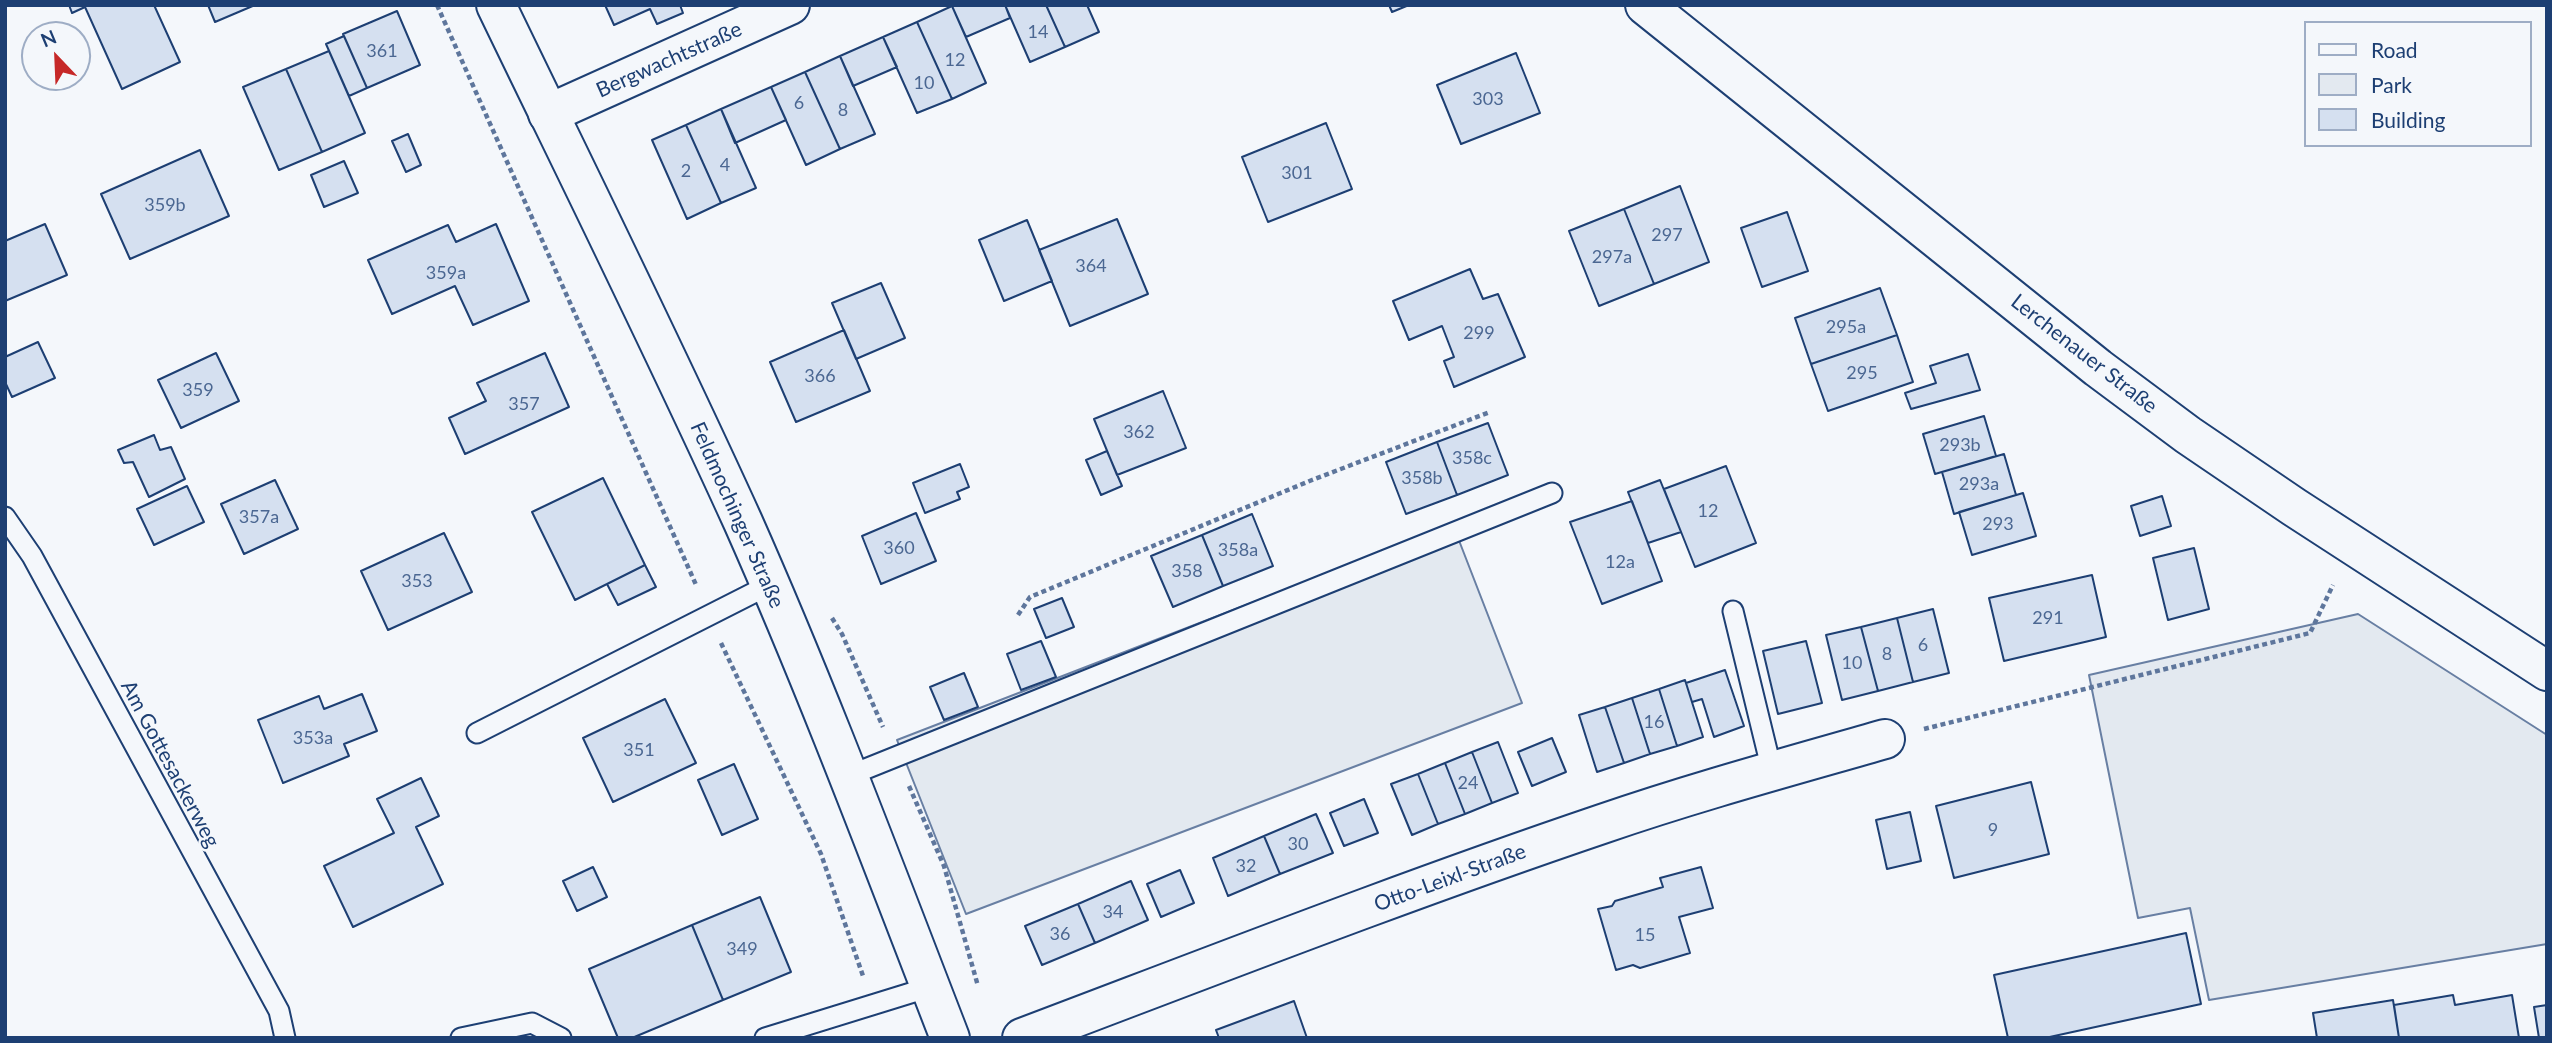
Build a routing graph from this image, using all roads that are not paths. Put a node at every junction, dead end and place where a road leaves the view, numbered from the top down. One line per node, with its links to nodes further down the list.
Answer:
1 (496, 5): 4 (main road, Feldmochinger Straße)
2 (790, 5): 4 (main road, Bergwachtstraße)
3 (1645, 5): 9 (main road, Lerchenauer Straße)
4 (548, 114): 7 (main road, Feldmochinger Straße)
5 (1552, 493): 13 (lane)
6 (5, 517): 15 (lane, Am Gottesackerweg)
7 (769, 585): 10 (lane); 13 (main road, Feldmochinger Straße)
8 (1732, 611): 12 (lane)
9 (2547, 671)
10 (477, 733)
11 (1885, 739): 12 (main road, Otto-Leixl-Straße)
12 (1772, 771): 20 (main road, Otto-Leixl-Straße)
13 (848, 776): 14 (main road, Feldmochinger Straße)
14 (930, 987): 18 (lane); 19 (main road, Feldmochinger Straße)
15 (285, 1038)
16 (461, 1038): 17 (lane)
17 (561, 1038)
18 (765, 1038)
19 (950, 1038)
20 (1023, 1038)

